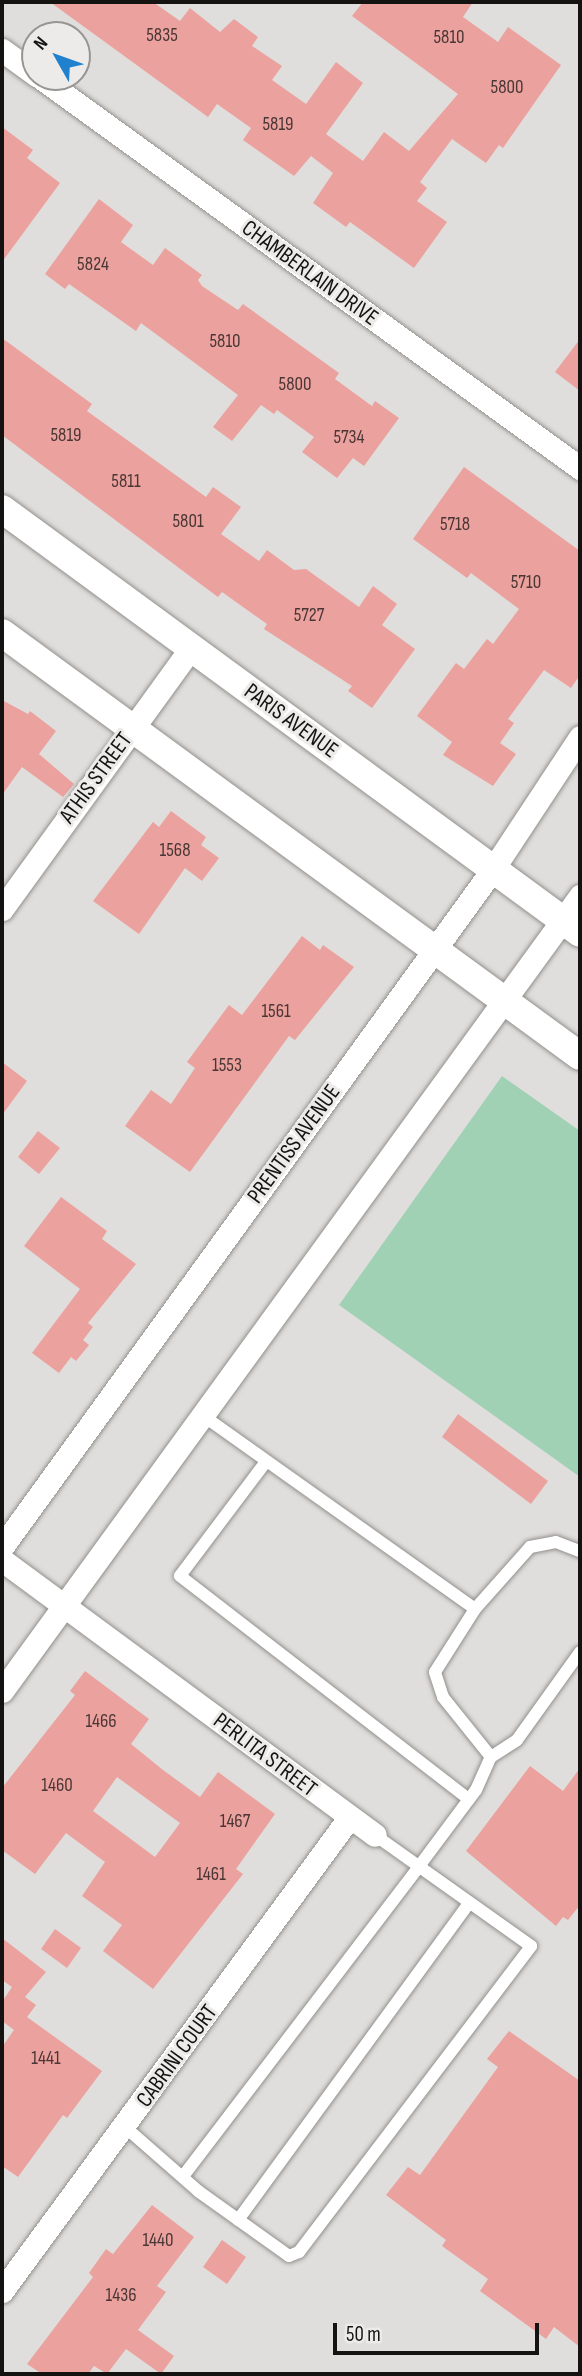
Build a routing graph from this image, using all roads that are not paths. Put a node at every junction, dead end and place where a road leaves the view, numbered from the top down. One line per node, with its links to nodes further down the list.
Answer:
1 (2, 50): 2 (street)
2 (21, 64)
3 (59, 91): 4 (street, CHAMBERLAIN DRIVE)
4 (580, 468)
5 (2, 509): 7 (street, PARIS AVENUE)
6 (2, 633): 8 (street)
7 (191, 648): 8 (street, ATHIS STREET); 10 (street, PARIS AVENUE)
8 (132, 729): 12 (street, ATHIS STREET); 14 (street)
9 (580, 737): 10 (street, PRENTISS AVENUE)
10 (493, 869): 13 (street, PARIS AVENUE); 14 (street, PRENTISS AVENUE)
11 (580, 896): 13 (street)
12 (2, 909)
13 (571, 926): 15 (street)
14 (435, 951): 15 (street); 19 (street, PRENTISS AVENUE)
15 (503, 1000): 16 (street); 17 (street)
16 (580, 1056)
17 (202, 1415): 18 (lane); 22 (street)
18 (265, 1462): 23 (lane); 27 (lane)
19 (2, 1547)
20 (580, 1551): 23 (lane)
21 (2, 1560): 22 (street, PERLITA STREET)
22 (65, 1605): 25 (street); 28 (street, PERLITA STREET)
23 (475, 1609): 26 (lane)
24 (580, 1652): 26 (lane)
25 (2, 1691)
26 (491, 1757): 27 (lane)
27 (468, 1799): 30 (lane)
28 (349, 1818): 29 (street, PERLITA STREET); 32 (street, CABRINI COURT)
29 (375, 1835): 30 (lane, PERLITA STREET)
30 (420, 1865): 31 (lane, PERLITA STREET); 33 (lane)
31 (469, 1903): 34 (lane); 34 (lane, PERLITA STREET)
32 (125, 2127): 33 (lane); 35 (street, CABRINI COURT)
33 (184, 2175): 34 (lane)
34 (238, 2220)
35 (2, 2291)

